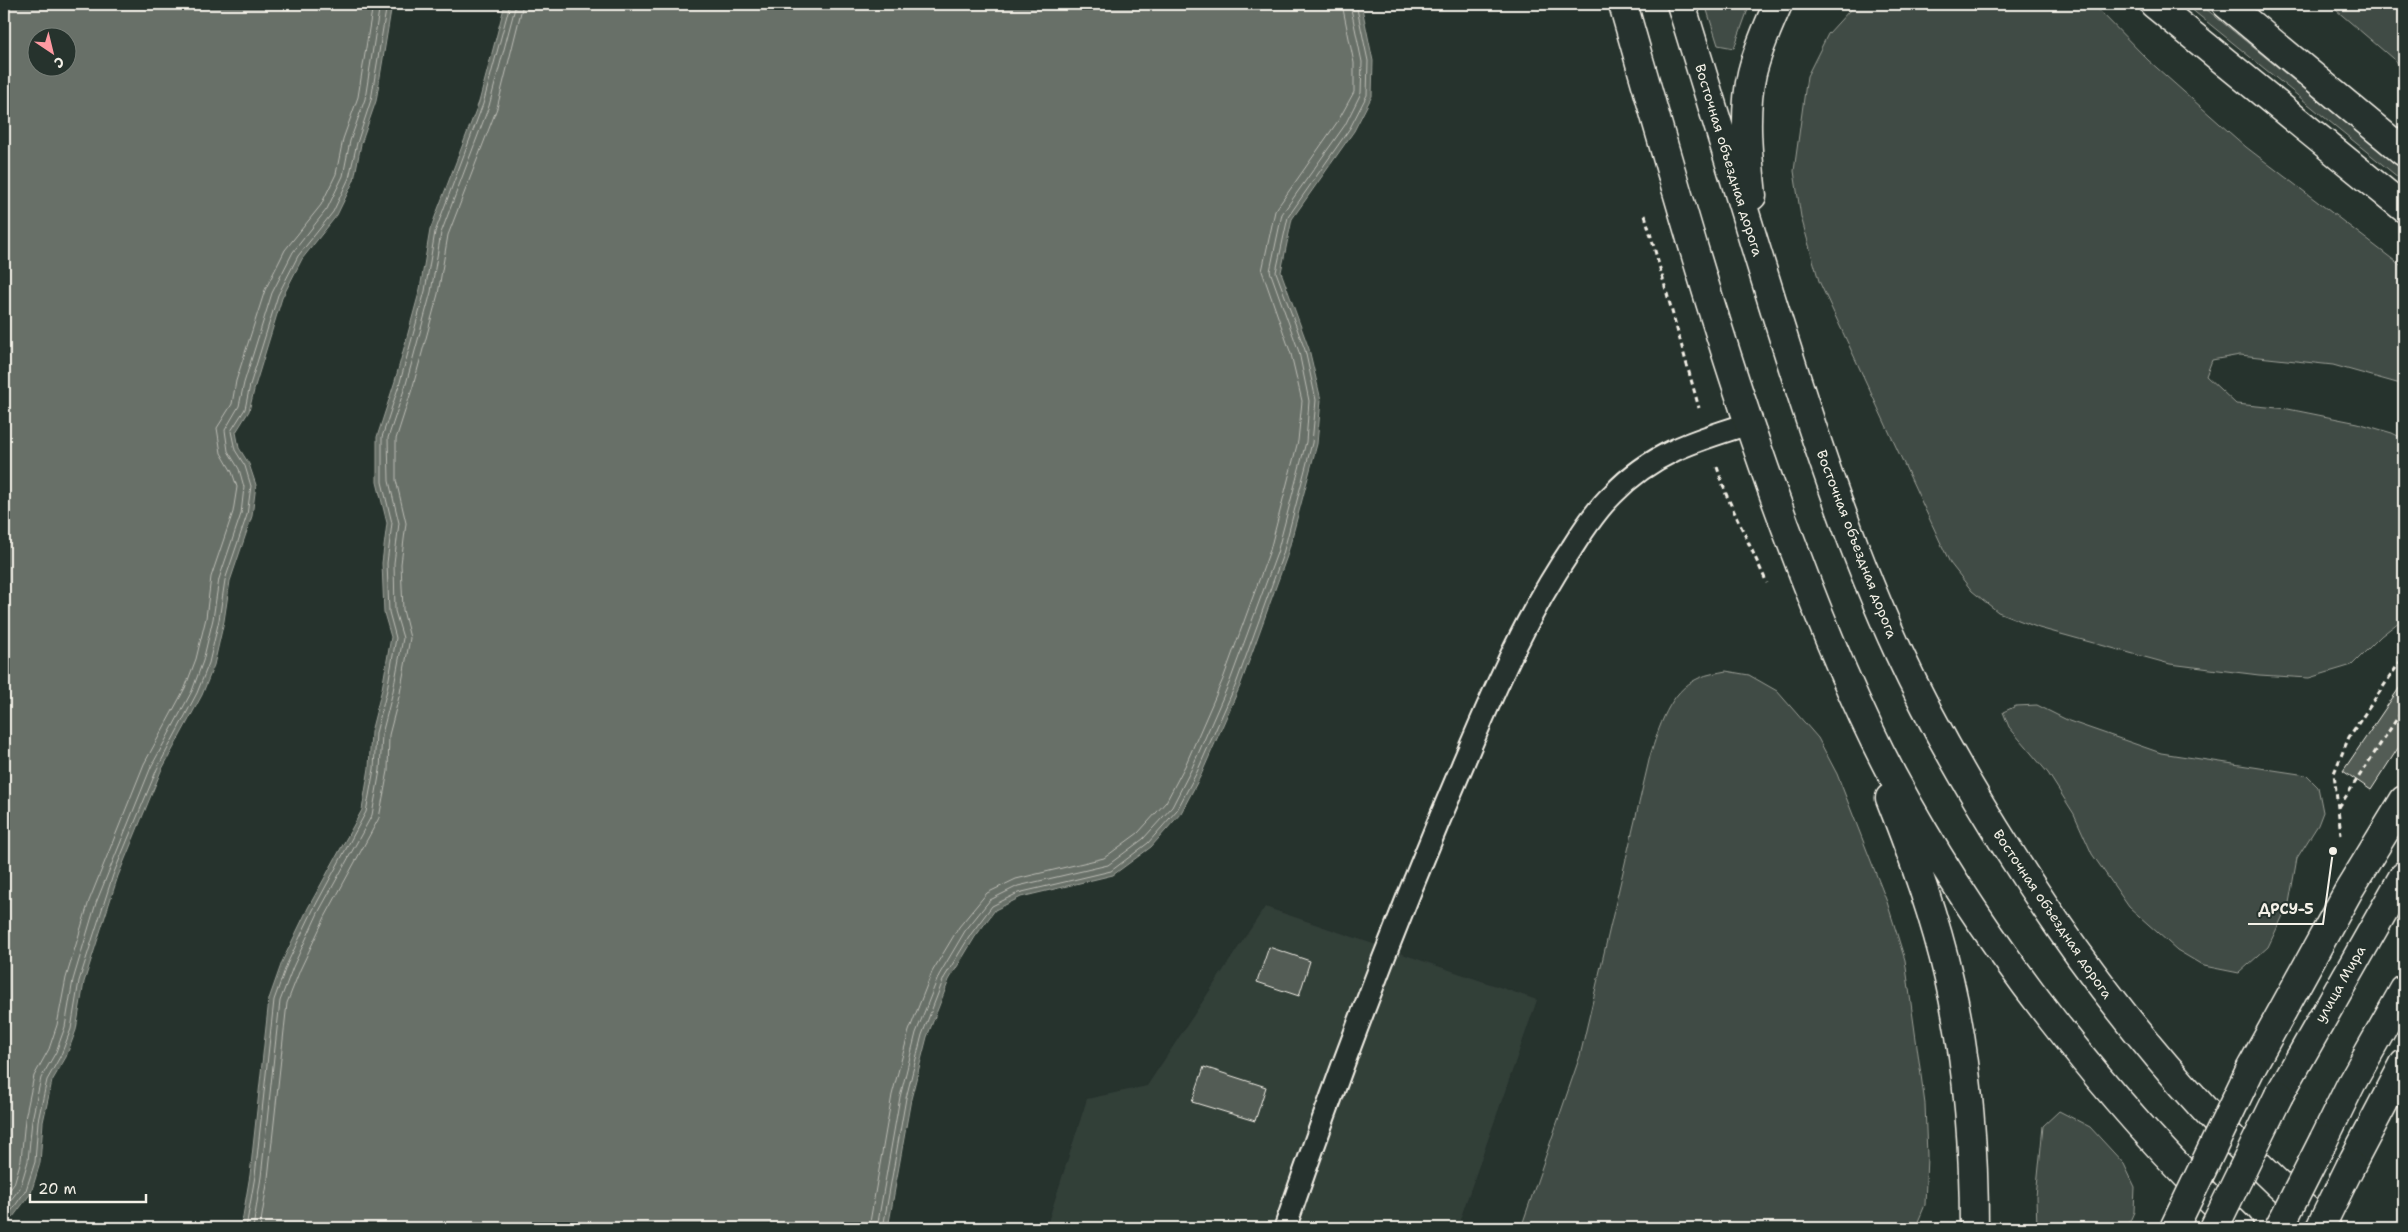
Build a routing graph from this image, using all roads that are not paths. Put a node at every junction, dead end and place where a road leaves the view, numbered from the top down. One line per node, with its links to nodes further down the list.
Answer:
1 (1624, 4): 9 (main road)
2 (1681, 4): 8 (main road, Восточная объездная дорога)
3 (1778, 4): 8 (main road)
4 (2154, 4): 7 (main road)
5 (2226, 4): 6 (main road)
6 (2404, 152)
7 (2404, 208)
8 (1760, 262): 22 (main road, Восточная объездная дорога)
9 (1748, 424): 10 (main road); 15 (lane)
10 (1846, 680): 16 (main road); 19 (main road)
11 (2404, 800): 17 (main road, bridge)
12 (2404, 875): 18 (main road, улица Мира, bridge)
13 (2404, 990): 20 (main road, bridge)
14 (2404, 1064): 21 (main road, bridge)
15 (1285, 1228)
16 (1974, 1228)
17 (2174, 1228)
18 (2214, 1228)
19 (2239, 1228)
20 (2279, 1228)
21 (2320, 1228)
22 (2327, 1228)

